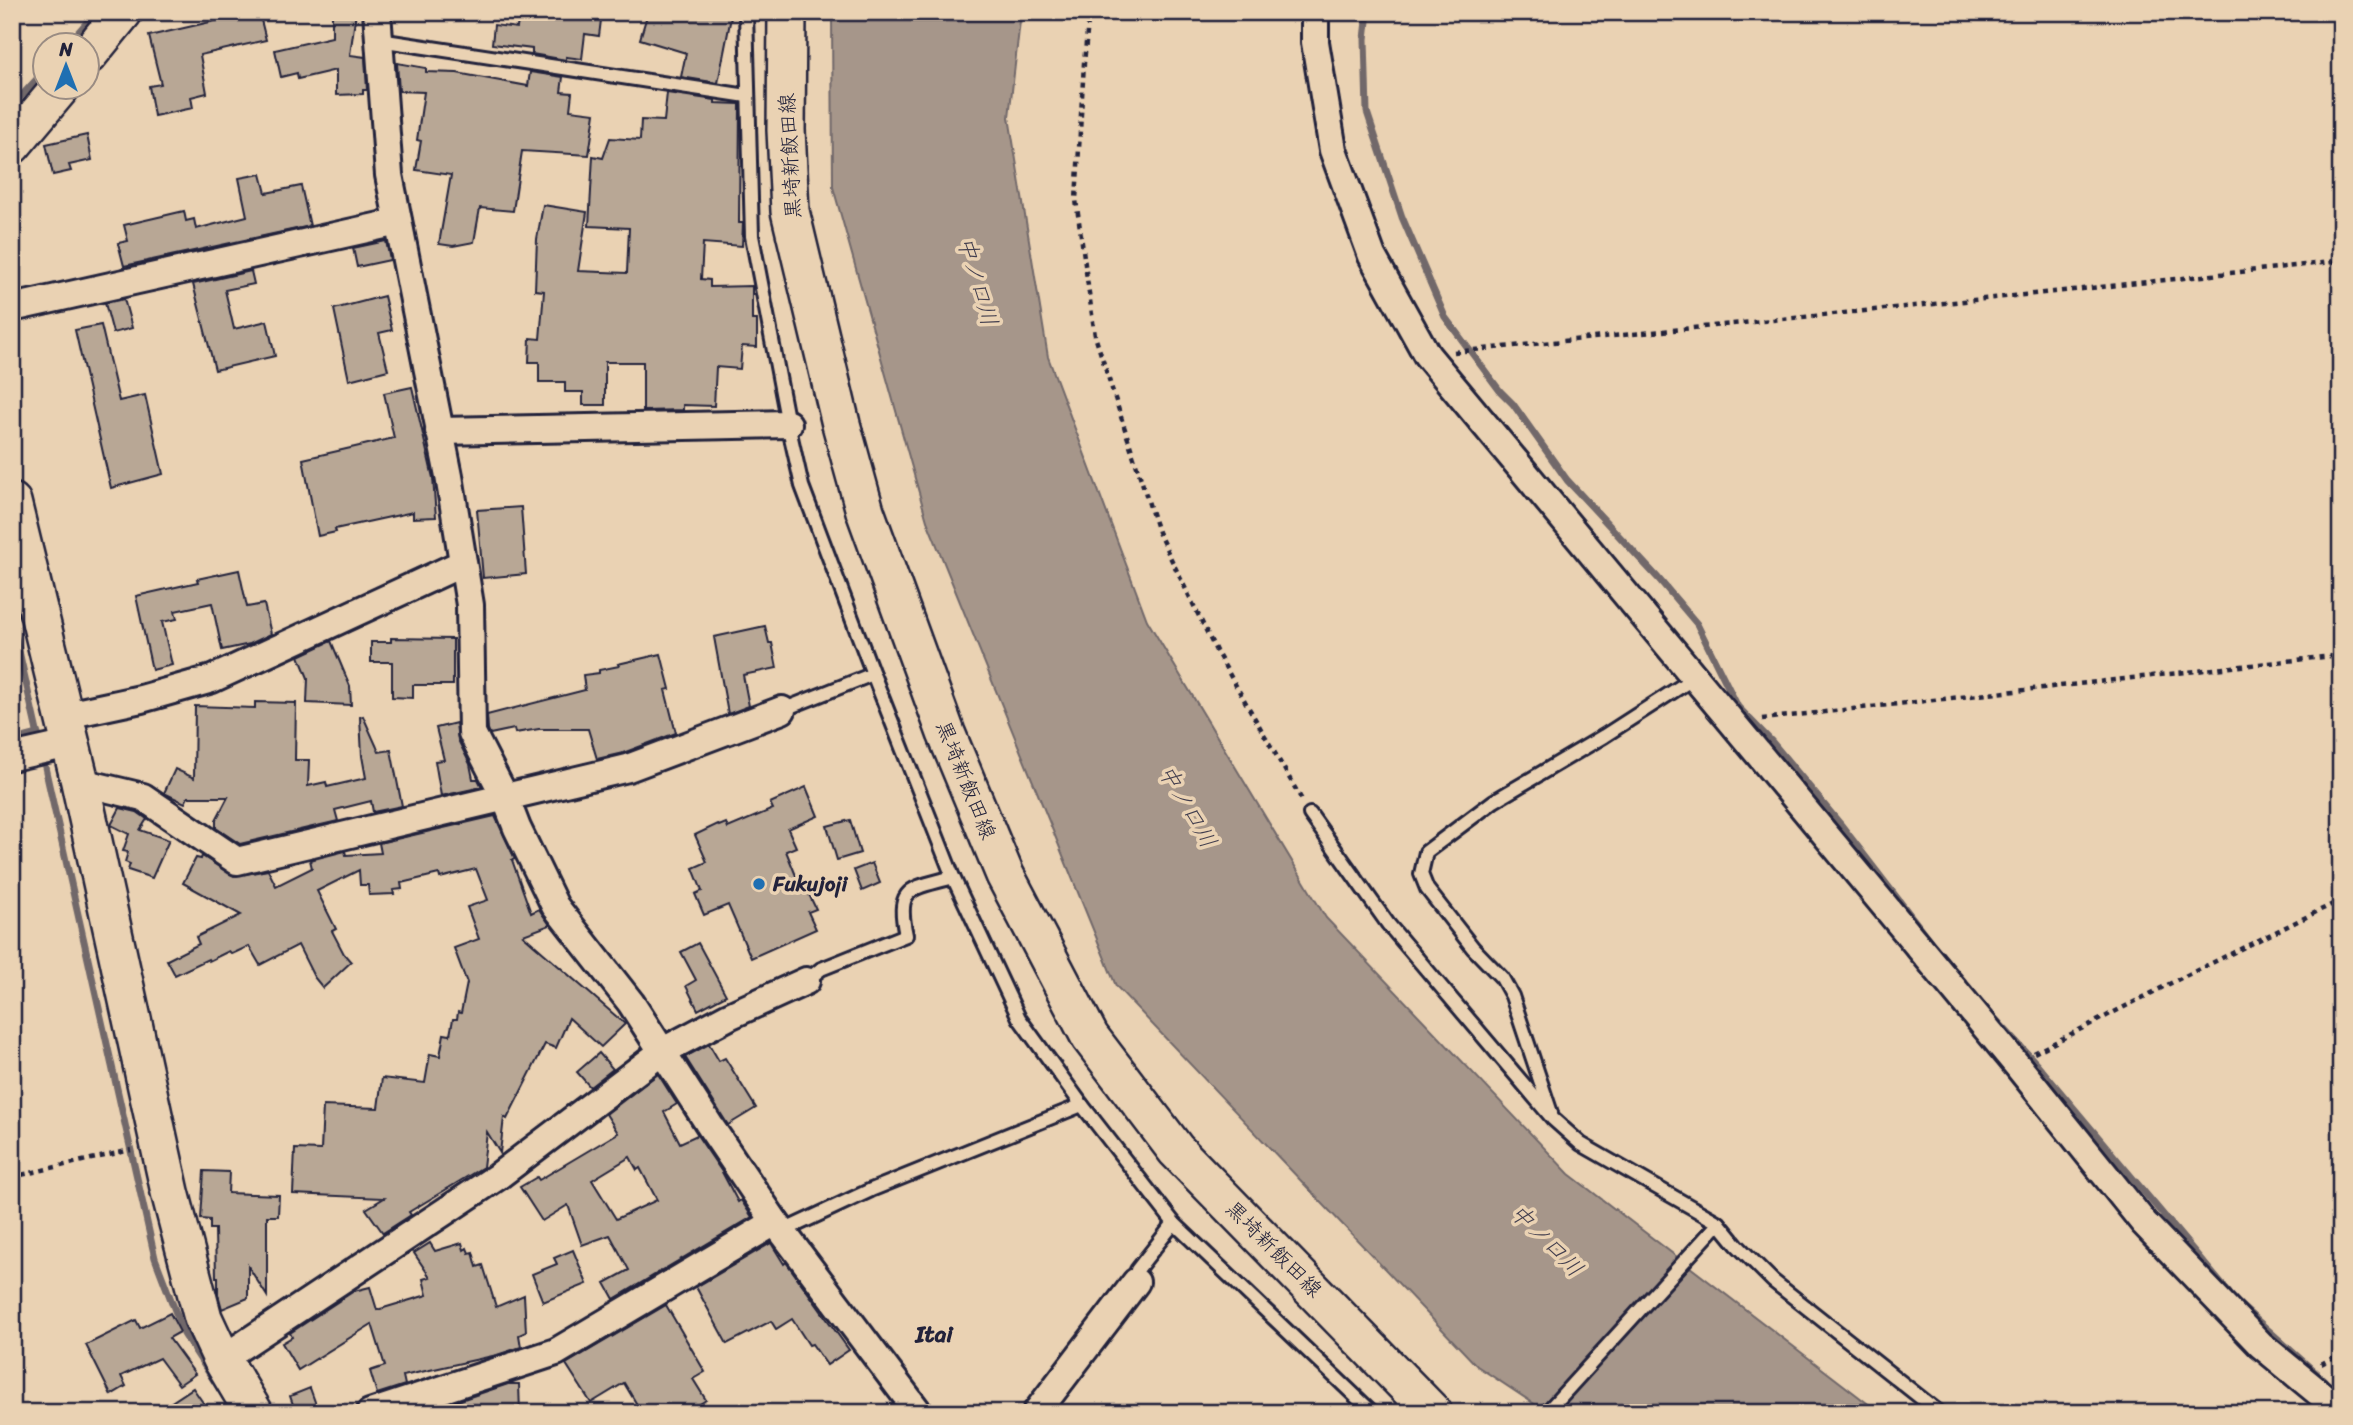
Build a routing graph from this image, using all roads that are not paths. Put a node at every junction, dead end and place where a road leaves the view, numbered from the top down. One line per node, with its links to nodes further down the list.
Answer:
1 (123, 12): 6 (main road)
2 (377, 12): 7 (street)
3 (746, 12): 8 (lane)
4 (787, 12): 41 (main road, 黒埼新飯田線)
5 (1315, 12): 18 (street)
6 (102, 38)
7 (379, 40): 8 (lane); 11 (street)
8 (747, 96): 13 (lane)
9 (48, 102): 10 (main road)
10 (12, 145)
11 (398, 222): 12 (street); 14 (street)
12 (12, 308)
13 (788, 424): 14 (street); 17 (lane)
14 (439, 431): 16 (street)
15 (12, 502): 20 (main road)
16 (463, 563): 20 (street); 23 (street)
17 (873, 674): 19 (lane); 25 (lane)
18 (1694, 678): 29 (lane); 35 (street)
19 (782, 710): 23 (street)
20 (66, 730): 21 (street); 22 (main road)
21 (12, 757)
22 (80, 782): 23 (street); 34 (main road)
23 (505, 797): 27 (street)
24 (1310, 814): 29 (lane)
25 (953, 877): 26 (lane); 28 (lane)
26 (806, 981): 27 (street)
27 (663, 1051): 32 (street); 34 (street)
28 (1082, 1105): 30 (lane); 32 (lane)
29 (1553, 1119): 31 (lane)
30 (1174, 1223): 33 (lane); 40 (lane)
31 (1718, 1223): 42 (lane); 43 (lane)
32 (779, 1227): 37 (street); 38 (street)
33 (1136, 1282): 39 (street)
34 (222, 1359): 36 (main road)
35 (2341, 1411)
36 (254, 1413)
37 (370, 1413)
38 (919, 1413)
39 (1036, 1413)
40 (1373, 1413)
41 (1433, 1413)
42 (1546, 1413)
43 (1940, 1413)

